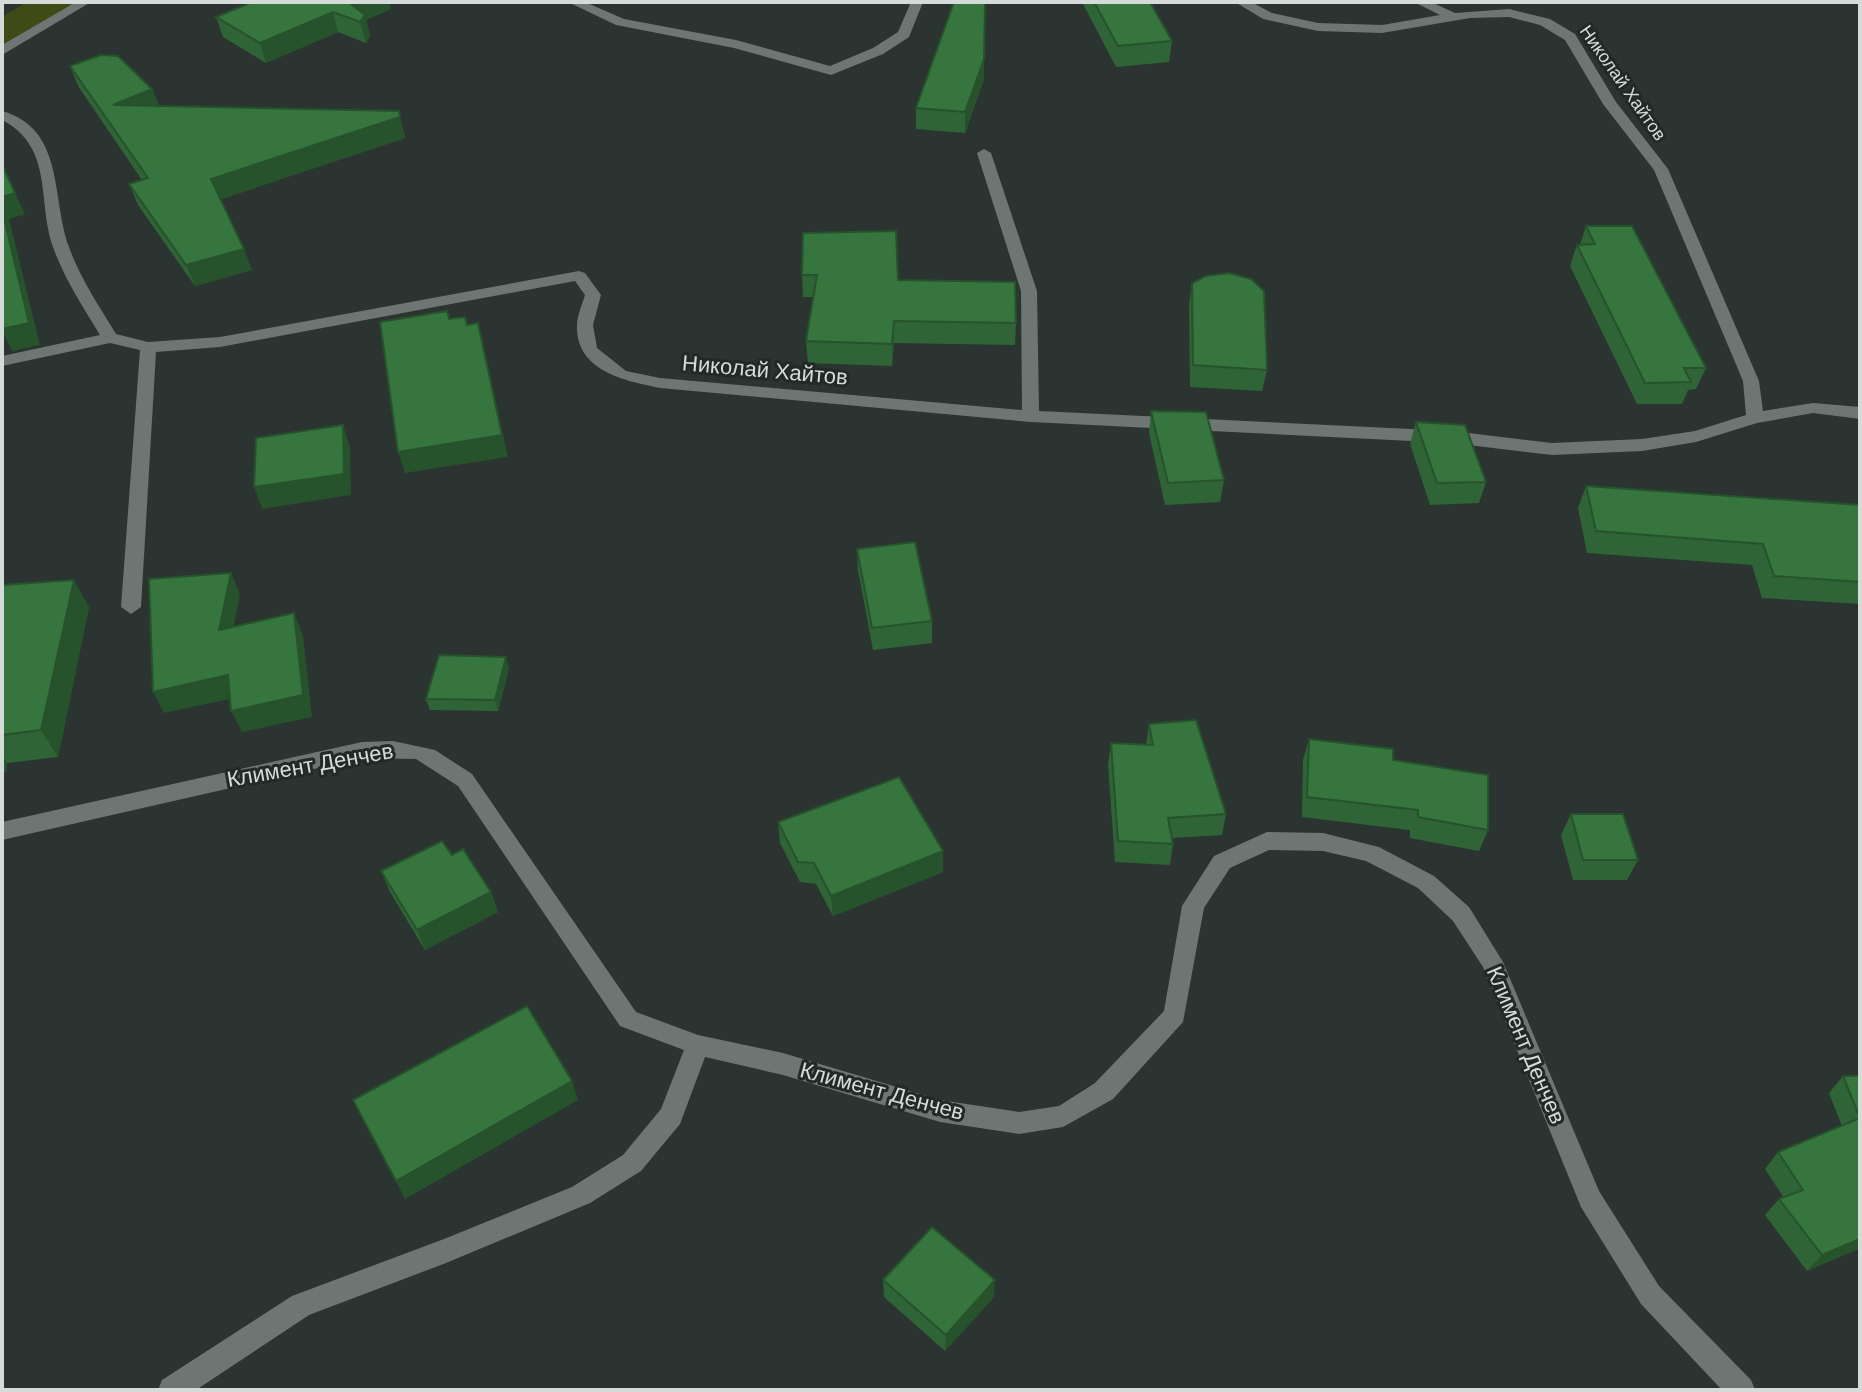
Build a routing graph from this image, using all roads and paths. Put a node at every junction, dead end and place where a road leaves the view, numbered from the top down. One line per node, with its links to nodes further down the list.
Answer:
1 (85, 2): 7 (street)
2 (574, 2): 3 (street)
3 (917, 2)
4 (1241, 2): 6 (street, Николай Хайтов)
5 (1420, 2): 6 (street)
6 (1457, 18): 15 (street, Николай Хайтов)
7 (2, 51)
8 (2, 115): 10 (street)
9 (984, 153): 14 (street)
10 (110, 338): 11 (street, Николай Хайтов); 12 (street)
11 (148, 347): 14 (street, Николай Хайтов); 16 (street)
12 (2, 361)
13 (1860, 413): 15 (street, Николай Хайтов)
14 (1031, 416): 15 (street, Николай Хайтов)
15 (1755, 418)
16 (131, 607)
17 (2, 831): 18 (street, Климент Денчев)
18 (698, 1045): 19 (street); 20 (street, Климент Денчев)
19 (172, 1390)
20 (1741, 1390)

